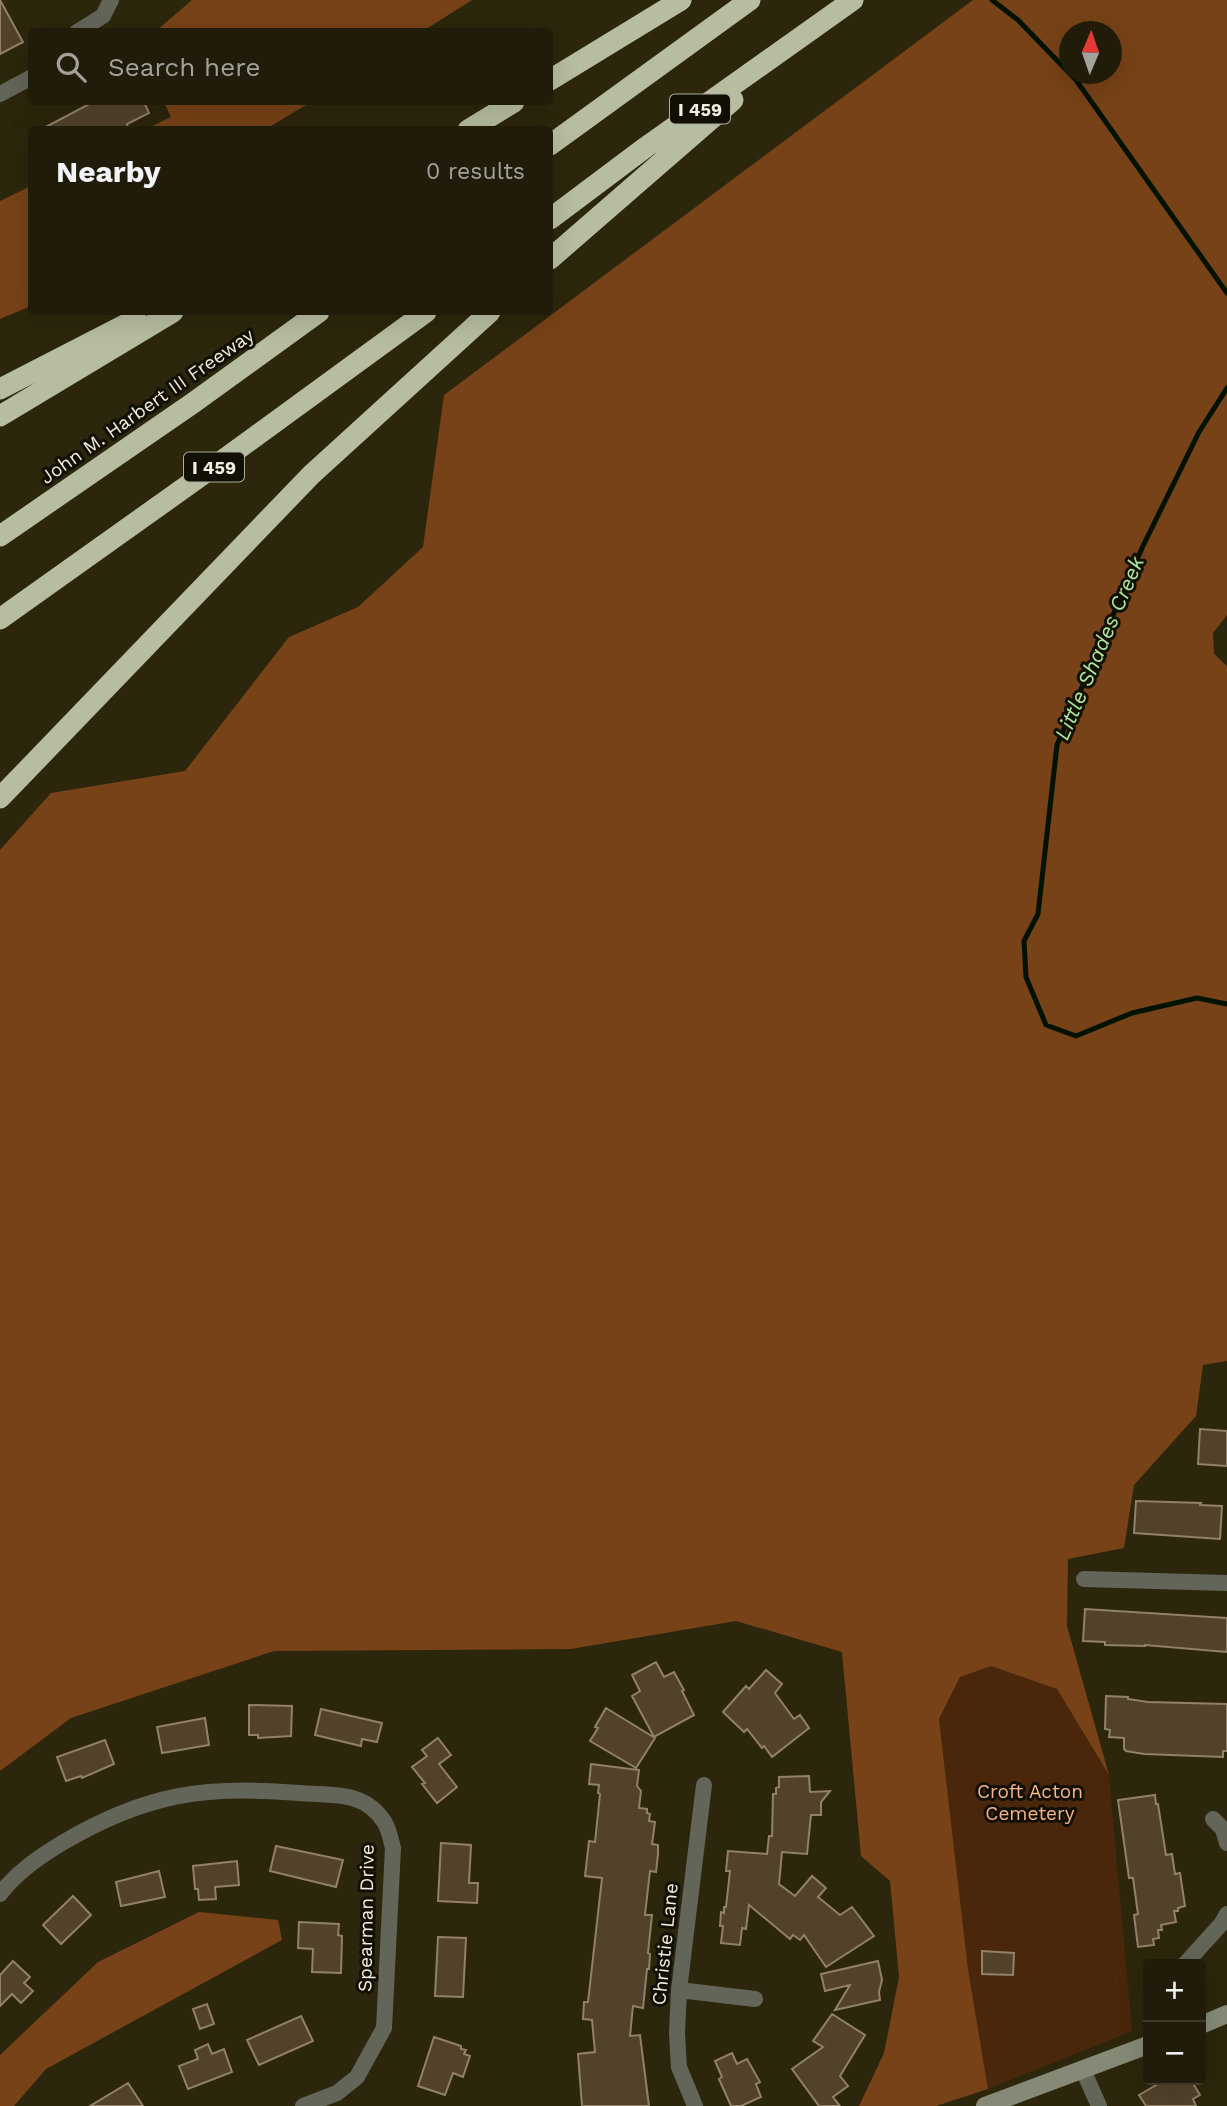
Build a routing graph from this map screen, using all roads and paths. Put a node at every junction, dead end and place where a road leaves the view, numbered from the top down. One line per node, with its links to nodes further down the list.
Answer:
1 (111, 0): 6 (street)
2 (681, 0): 7 (highway)
3 (750, 0): 12 (highway)
4 (853, 0): 5 (highway, I 459)
5 (826, 21): 13 (highway, I 459); 14 (highway)
6 (83, 28)
7 (553, 78)
8 (28, 79): 9 (street)
9 (0, 94)
10 (509, 105): 11 (highway)
11 (475, 126)
12 (553, 143)
13 (553, 217)
14 (553, 256)
15 (144, 315): 20 (highway)
16 (168, 315): 21 (highway)
17 (315, 315): 22 (highway, John M. Harbert III Freeway)
18 (422, 315): 23 (highway, I 459)
19 (487, 315): 24 (highway)
20 (0, 389)
21 (0, 416)
22 (0, 536)
23 (0, 619)
24 (0, 798)
25 (1084, 1579): 26 (street)
26 (1227, 1583)
27 (704, 1785): 33 (street, Christie Lane)
28 (1213, 1819): 29 (street)
29 (1227, 1843)
30 (0, 1894): 39 (street, Spearman Drive)
31 (1227, 1913): 32 (street)
32 (1190, 1959)
33 (679, 1990): 34 (street); 40 (street, Christie Lane)
34 (755, 1999)
35 (1227, 2014): 36 (street)
36 (1206, 2023)
37 (1143, 2047): 38 (street)
38 (1083, 2070): 41 (street); 42 (street)
39 (303, 2106)
40 (695, 2106)
41 (985, 2106)
42 (1099, 2106)

